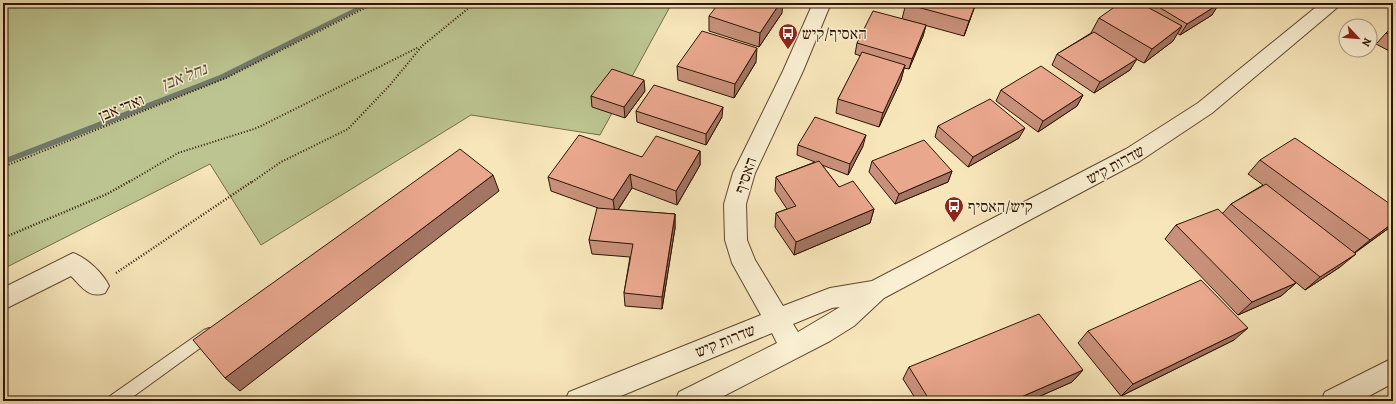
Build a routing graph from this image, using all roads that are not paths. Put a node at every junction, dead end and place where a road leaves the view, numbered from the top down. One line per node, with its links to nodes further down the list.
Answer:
1 (822, 3): 6 (street, האסיף)
2 (1332, 3): 4 (street, שדרות קיש)
3 (97, 286): 5 (street)
4 (876, 291): 6 (street, שדרות קיש); 8 (street, שדרות קיש)
5 (3, 300)
6 (777, 319): 8 (street, האסיף); 11 (street, שדרות קיש)
7 (219, 327): 10 (lane)
8 (794, 348): 12 (street, שדרות קיש)
9 (1393, 370): 13 (street)
10 (115, 401)
11 (578, 401)
12 (688, 401)
13 (1334, 401)

